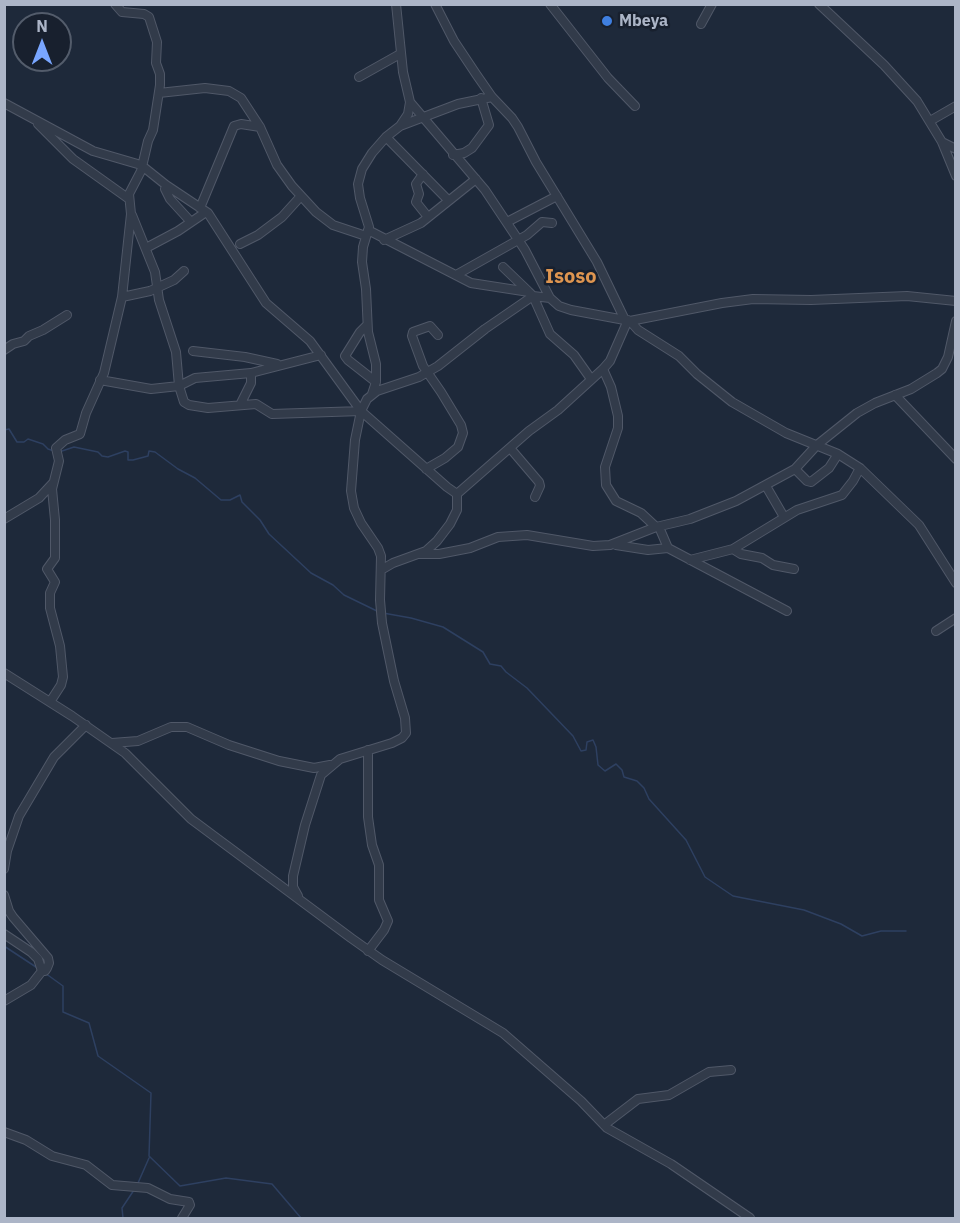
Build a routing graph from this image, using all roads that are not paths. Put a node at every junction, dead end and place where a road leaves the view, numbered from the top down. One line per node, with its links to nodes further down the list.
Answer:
1 (115, 4): 10 (street)
2 (396, 4): 8 (street)
3 (435, 4): 11 (street)
4 (550, 4): 15 (street)
5 (712, 4): 7 (street)
6 (819, 4): 19 (street)
7 (701, 24)
8 (400, 54): 9 (street); 13 (street)
9 (359, 77)
10 (159, 93): 21 (street); 26 (street)
11 (492, 97): 12 (street); 32 (street)
12 (481, 98): 17 (street); 25 (street)
13 (410, 102): 17 (street); 20 (street)
14 (4, 103): 18 (street)
15 (635, 106)
16 (956, 106): 19 (street)
17 (424, 118): 20 (street); 25 (street)
18 (34, 120): 26 (street); 33 (street)
19 (930, 121): 23 (street)
20 (400, 126): 22 (street)
21 (260, 127): 31 (street); 35 (street)
22 (386, 137): 27 (street); 41 (street)
23 (942, 142): 24 (street); 28 (street)
24 (956, 149)
25 (453, 155): 29 (street)
26 (141, 165): 33 (street); 35 (street)
27 (423, 174): 34 (street); 37 (street)
28 (956, 176)
29 (476, 179): 34 (street); 39 (street)
30 (165, 189): 38 (street)
31 (301, 196): 41 (street); 44 (street)
32 (557, 196): 39 (street); 55 (street)
33 (129, 199): 36 (street)
34 (448, 200): 37 (street)
35 (203, 210): 38 (street); 61 (street)
36 (131, 214): 45 (street); 51 (street)
37 (428, 217): 43 (street)
38 (191, 222): 45 (street)
39 (507, 222): 42 (street)
40 (552, 223): 42 (street)
41 (367, 233): 43 (street); 57 (street)
42 (518, 239): 48 (street); 52 (street)
43 (384, 240): 48 (street)
44 (240, 244)
45 (146, 248): 49 (street)
46 (503, 267): 50 (street)
47 (184, 271): 49 (street)
48 (456, 275): 50 (street)
49 (158, 287): 51 (street); 69 (street)
50 (531, 294): 52 (street); 64 (street); 66 (street)
51 (122, 297): 67 (street)
52 (550, 298): 55 (street)
53 (956, 301): 55 (street)
54 (67, 315): 59 (street)
55 (628, 320): 63 (street); 74 (street)
56 (956, 321): 71 (street)
57 (367, 325): 68 (street); 68 (street)
58 (438, 335): 64 (street)
59 (4, 350)
60 (193, 351): 62 (street)
61 (321, 355): 62 (street); 73 (street)
62 (282, 365): 65 (street)
63 (603, 369): 66 (street); 87 (street)
64 (427, 372): 70 (street); 79 (street)
65 (251, 373): 69 (street); 72 (street)
66 (591, 379): 75 (street)
67 (100, 380): 69 (street); 81 (street)
68 (376, 382): 70 (street)
69 (179, 386): 72 (street)
70 (372, 394): 73 (street)
71 (895, 395): 74 (street); 77 (street)
72 (240, 405): 73 (street)
73 (361, 411): 79 (street); 94 (street)
74 (817, 445): 76 (street); 80 (street)
75 (510, 448): 83 (street); 84 (street)
76 (838, 454): 78 (street); 80 (street)
77 (956, 459)
78 (860, 468): 85 (street); 95 (street)
79 (426, 469): 83 (street)
80 (795, 469): 82 (street)
81 (53, 482): 86 (street); 100 (street)
82 (766, 486): 85 (street); 87 (street)
83 (458, 494): 91 (street)
84 (535, 497)
85 (784, 517): 90 (street)
86 (4, 519)
87 (657, 527): 88 (street); 89 (street)
88 (610, 545): 89 (street); 91 (street)
89 (668, 548): 92 (street)
90 (733, 549): 92 (street); 93 (street)
91 (420, 554): 94 (street)
92 (690, 560): 96 (street)
93 (794, 568)
94 (381, 570): 103 (street)
95 (956, 583)
96 (787, 611)
97 (956, 618): 98 (street)
98 (936, 631)
99 (4, 673): 100 (street)
100 (50, 702): 101 (street)
101 (86, 725): 102 (street); 105 (street)
102 (112, 743): 104 (street); 107 (street)
103 (368, 750): 104 (street); 109 (street)
104 (334, 763): 107 (street)
105 (4, 869)
106 (4, 895): 110 (street)
107 (301, 900): 109 (street)
108 (4, 934): 110 (street)
109 (368, 951): 113 (street)
110 (42, 970): 111 (street)
111 (4, 1001)
112 (731, 1070): 113 (street)
113 (604, 1125): 116 (street)
114 (4, 1132): 115 (street)
115 (182, 1218)
116 (750, 1218)

